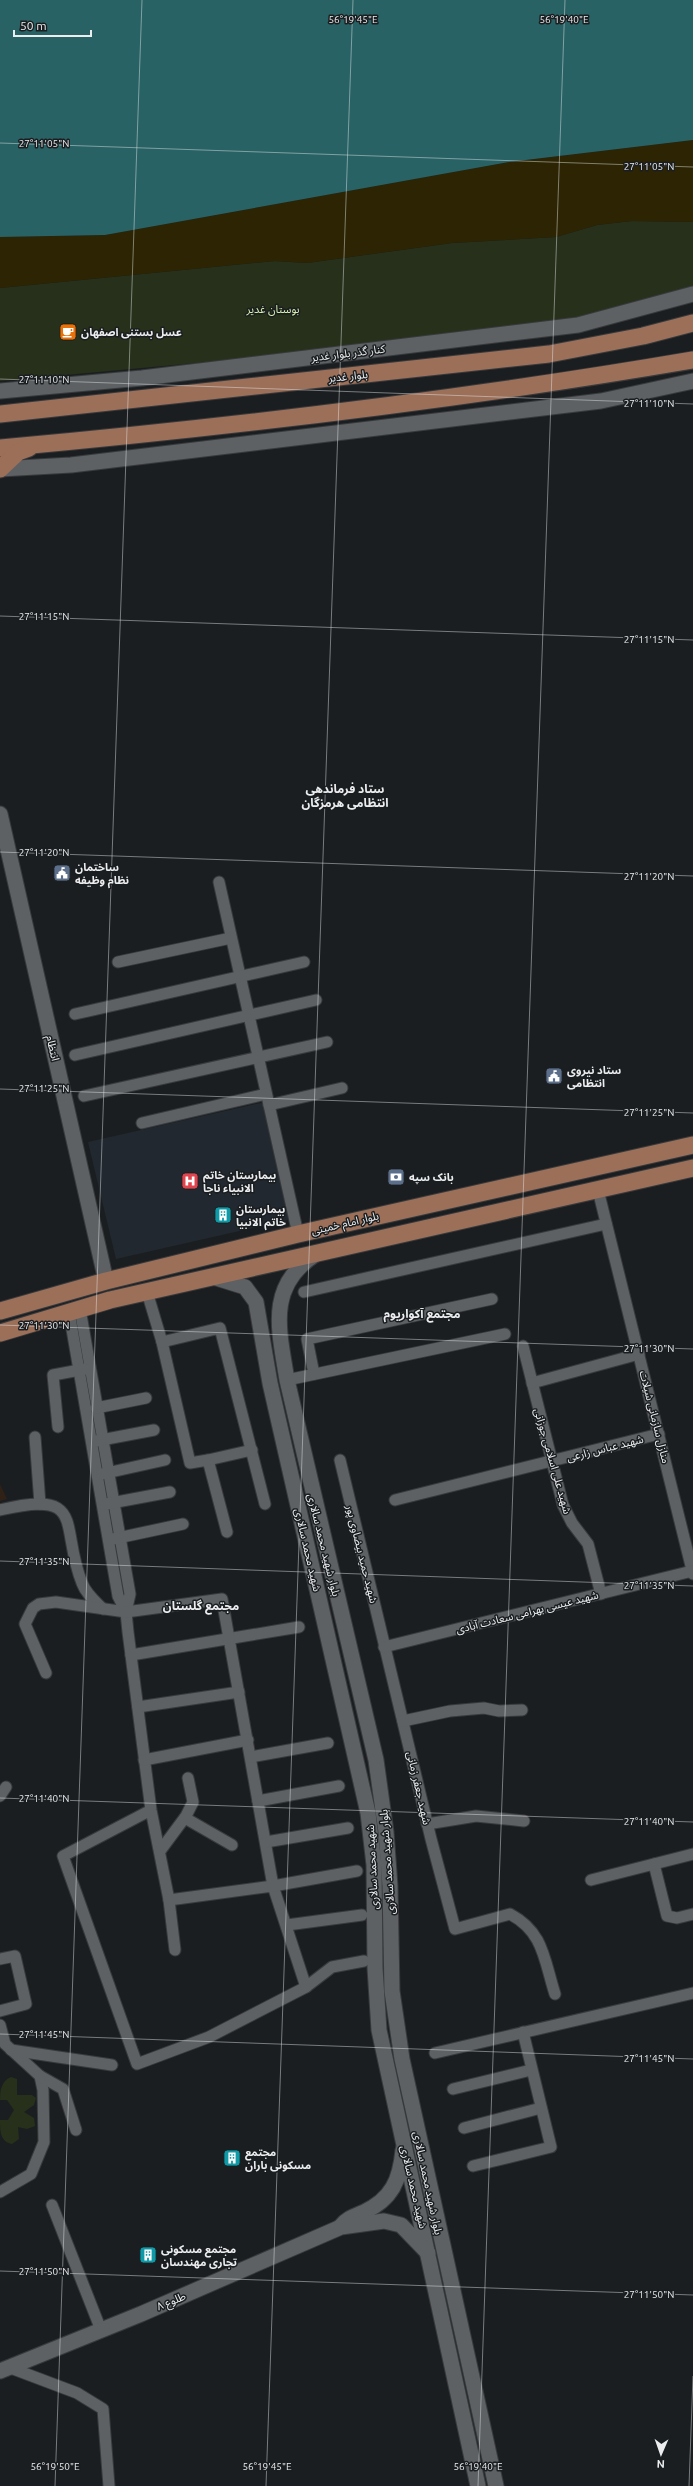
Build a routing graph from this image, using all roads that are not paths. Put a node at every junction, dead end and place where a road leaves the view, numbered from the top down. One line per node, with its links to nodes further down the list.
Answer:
1 (693, 294): 5 (main road, کنار گذر بلوار غدیر)
2 (693, 323): 6 (main road, بلوار غدیر)
3 (693, 360): 7 (main road)
4 (693, 381): 9 (main road)
5 (0, 391)
6 (0, 414)
7 (38, 445): 8 (main road); 9 (main road)
8 (0, 448)
9 (0, 469)
10 (0, 814): 33 (main road, انتظام)
11 (219, 882): 12 (street)
12 (231, 938): 13 (street); 15 (street)
13 (118, 962)
14 (304, 962): 15 (street)
15 (240, 975): 17 (street); 18 (street)
16 (316, 1000): 18 (street)
17 (75, 1014)
18 (249, 1016): 20 (street); 21 (street)
19 (327, 1042): 21 (street)
20 (75, 1055)
21 (258, 1056): 23 (street); 24 (street)
22 (342, 1088): 24 (street)
23 (84, 1096)
24 (268, 1100): 25 (street); 30 (street)
25 (142, 1123)
26 (693, 1145): 30 (main road, بلوار امام خمینی)
27 (693, 1168): 28 (main road)
28 (598, 1190): 29 (street, منازل سازمانی شیلات); 31 (main road)
29 (606, 1224): 35 (street); 43 (street, منازل سازمانی شیلات)
30 (298, 1234): 33 (main road, بلوار امام خمینی)
31 (317, 1254): 32 (main road); 47 (main road, بلوار شهید محمد سالاری)
32 (213, 1277): 34 (main road); 48 (main road, شهید محمد سالاری)
33 (106, 1281): 37 (main road, بلوار امام خمینی)
34 (147, 1292): 38 (main road); 41 (street)
35 (304, 1292)
36 (492, 1299): 46 (street)
37 (0, 1311)
38 (75, 1311): 39 (main road); 44 (street); 45 (street)
39 (0, 1333)
40 (505, 1334): 46 (street)
41 (162, 1342): 58 (street); 60 (street)
42 (522, 1346): 49 (street, شهید علی اسلامی جوزانی)
43 (639, 1354): 49 (street); 54 (street, منازل سازمانی شیلات)
44 (90, 1369): 45 (street); 51 (street)
45 (78, 1371): 52 (street); 57 (street)
46 (314, 1374): 47 (street)
47 (287, 1380): 48 (main road); 141 (main road, بلوار شهید محمد سالاری)
48 (270, 1383): 131 (main road, شهید محمد سالاری)
49 (532, 1383): 62 (street, شهید علی اسلامی جوزانی)
50 (146, 1398): 51 (street)
51 (96, 1408): 56 (street)
52 (58, 1427)
53 (154, 1430): 56 (street)
54 (659, 1434): 62 (street, شهید عباس زارعی); 76 (street, منازل سازمانی شیلات)
55 (35, 1437): 68 (street)
56 (102, 1440): 57 (street); 63 (street)
57 (91, 1442): 64 (street)
58 (252, 1450): 60 (street); 69 (street)
59 (165, 1460): 63 (street)
60 (208, 1460): 73 (street)
61 (340, 1460): 82 (street, شهید حمید بیضاوی پور)
62 (552, 1461): 66 (street, شهید عباس زارعی); 77 (street, شهید علی اسلامی جوزانی)
63 (108, 1472): 64 (street); 67 (street)
64 (97, 1475): 70 (street)
65 (170, 1492): 67 (street)
66 (395, 1500)
67 (113, 1502): 70 (street); 74 (street)
68 (40, 1504): 71 (street); 78 (street)
69 (265, 1504)
70 (102, 1505): 75 (street)
71 (0, 1510)
72 (183, 1524): 74 (street)
73 (228, 1532)
74 (120, 1537): 75 (street); 79 (street)
75 (108, 1540): 79 (street)
76 (693, 1572): 77 (street, شهید عیسی بهرامی سعادت آبادی)
77 (600, 1594): 82 (street, شهید عیسی بهرامی سعادت آبادی)
78 (103, 1609): 79 (street); 84 (street)
79 (126, 1612): 81 (street); 83 (street)
80 (299, 1627): 81 (street)
81 (230, 1640): 83 (street); 85 (street)
82 (384, 1647): 88 (street, شهید جعفر زمانی)
83 (131, 1655): 86 (street)
84 (46, 1673)
85 (239, 1692): 86 (street); 89 (street)
86 (138, 1708): 92 (street)
87 (522, 1710): 88 (street)
88 (403, 1721): 99 (street, شهید جعفر زمانی)
89 (248, 1740): 91 (street); 92 (street)
90 (328, 1743): 91 (street)
91 (251, 1757): 95 (street)
92 (144, 1760): 96 (street)
93 (188, 1778): 97 (street)
94 (338, 1786): 95 (street)
95 (258, 1801): 101 (street)
96 (151, 1810): 103 (street); 116 (street)
97 (185, 1818): 102 (street); 103 (street)
98 (524, 1821): 99 (street)
99 (427, 1824): 117 (street, شهید جعفر زمانی)
100 (348, 1828): 101 (street)
101 (266, 1842): 108 (street)
102 (232, 1845)
103 (160, 1851): 109 (street)
104 (693, 1854): 105 (street)
105 (654, 1864): 107 (street); 110 (street)
106 (357, 1871): 108 (street)
107 (591, 1880)
108 (273, 1886): 109 (street); 112 (street)
109 (169, 1900): 113 (street)
110 (693, 1914)
111 (362, 1915): 112 (street)
112 (287, 1926): 116 (street)
113 (175, 1950)
114 (0, 1959): 119 (street)
115 (364, 1961): 116 (street)
116 (306, 1987)
117 (555, 1994)
118 (693, 1994): 121 (street)
119 (0, 2011)
120 (0, 2025): 122 (street)
121 (523, 2032): 123 (street); 125 (street)
122 (6, 2050): 124 (street); 126 (street)
123 (435, 2053)
124 (112, 2065)
125 (531, 2070): 127 (street); 128 (street)
126 (40, 2076): 130 (street); 133 (street)
127 (453, 2089)
128 (541, 2108): 129 (street); 132 (street)
129 (464, 2128)
130 (76, 2130)
131 (404, 2146): 135 (main road, طلوع ۸); 136 (main road, شهید محمد سالاری)
132 (473, 2166)
133 (0, 2192)
134 (52, 2205): 137 (street)
135 (341, 2227): 136 (main road, طلوع ۸); 137 (main road, طلوع ۸)
136 (429, 2256): 140 (main road, شهید محمد سالاری)
137 (101, 2330): 138 (main road, طلوع ۸)
138 (4, 2369): 139 (street)
139 (109, 2486)
140 (478, 2486)
141 (496, 2486)

